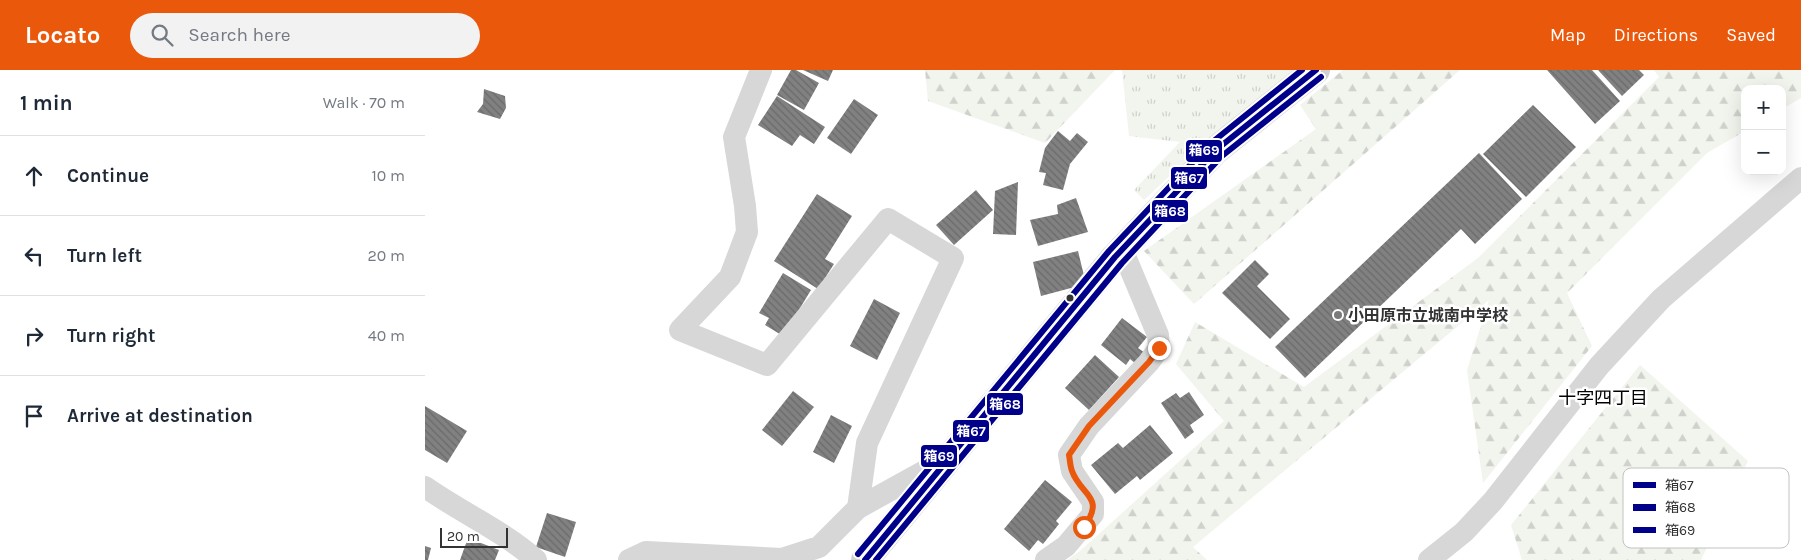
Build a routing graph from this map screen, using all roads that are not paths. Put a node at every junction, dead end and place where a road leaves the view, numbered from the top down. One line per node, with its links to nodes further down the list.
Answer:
1 (761, 70): 7 (street)
2 (1316, 70): 4 (street)
3 (1801, 178): 12 (street)
4 (1122, 249): 5 (street); 11 (street)
5 (948, 458): 7 (street); 10 (street)
6 (425, 487): 8 (street)
7 (858, 508): 9 (street)
8 (537, 560)
9 (629, 560)
10 (865, 560)
11 (1046, 560)
12 (1429, 560)

